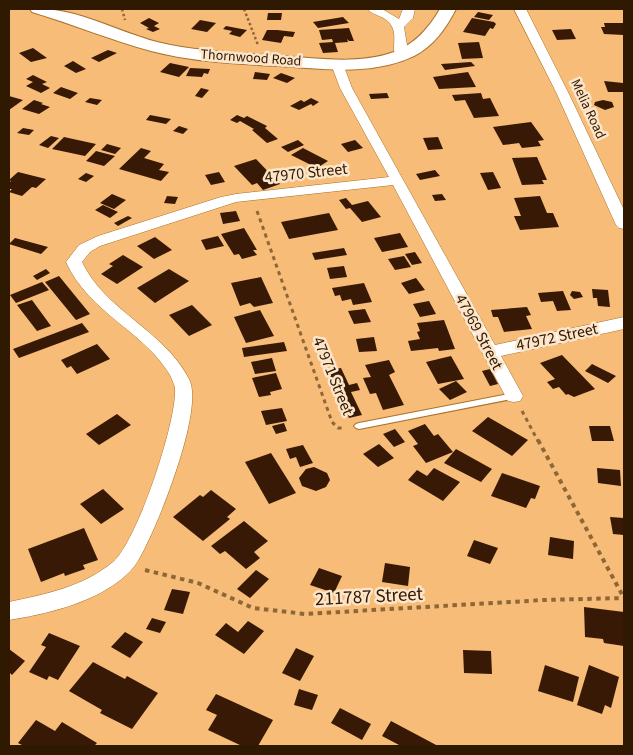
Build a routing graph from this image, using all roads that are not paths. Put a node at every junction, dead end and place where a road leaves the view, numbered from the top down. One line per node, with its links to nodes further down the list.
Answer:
1 (38, 9): 8 (street, Thornwood Road)
2 (373, 9): 6 (street)
3 (409, 9): 6 (street)
4 (448, 9): 7 (street, Thornwood Road)
5 (520, 9): 10 (street, Melia Road)
6 (399, 26): 7 (street)
7 (400, 56): 8 (street, Thornwood Road)
8 (337, 64): 9 (street, 47969 Street)
9 (398, 180): 12 (street, 47969 Street); 15 (street, 47970 Street)
10 (624, 225)
11 (624, 323): 12 (street, 47972 Street)
12 (490, 352): 13 (street, 47969 Street)
13 (514, 396): 14 (lane, 47971 Street)
14 (359, 426)
15 (9, 611)

